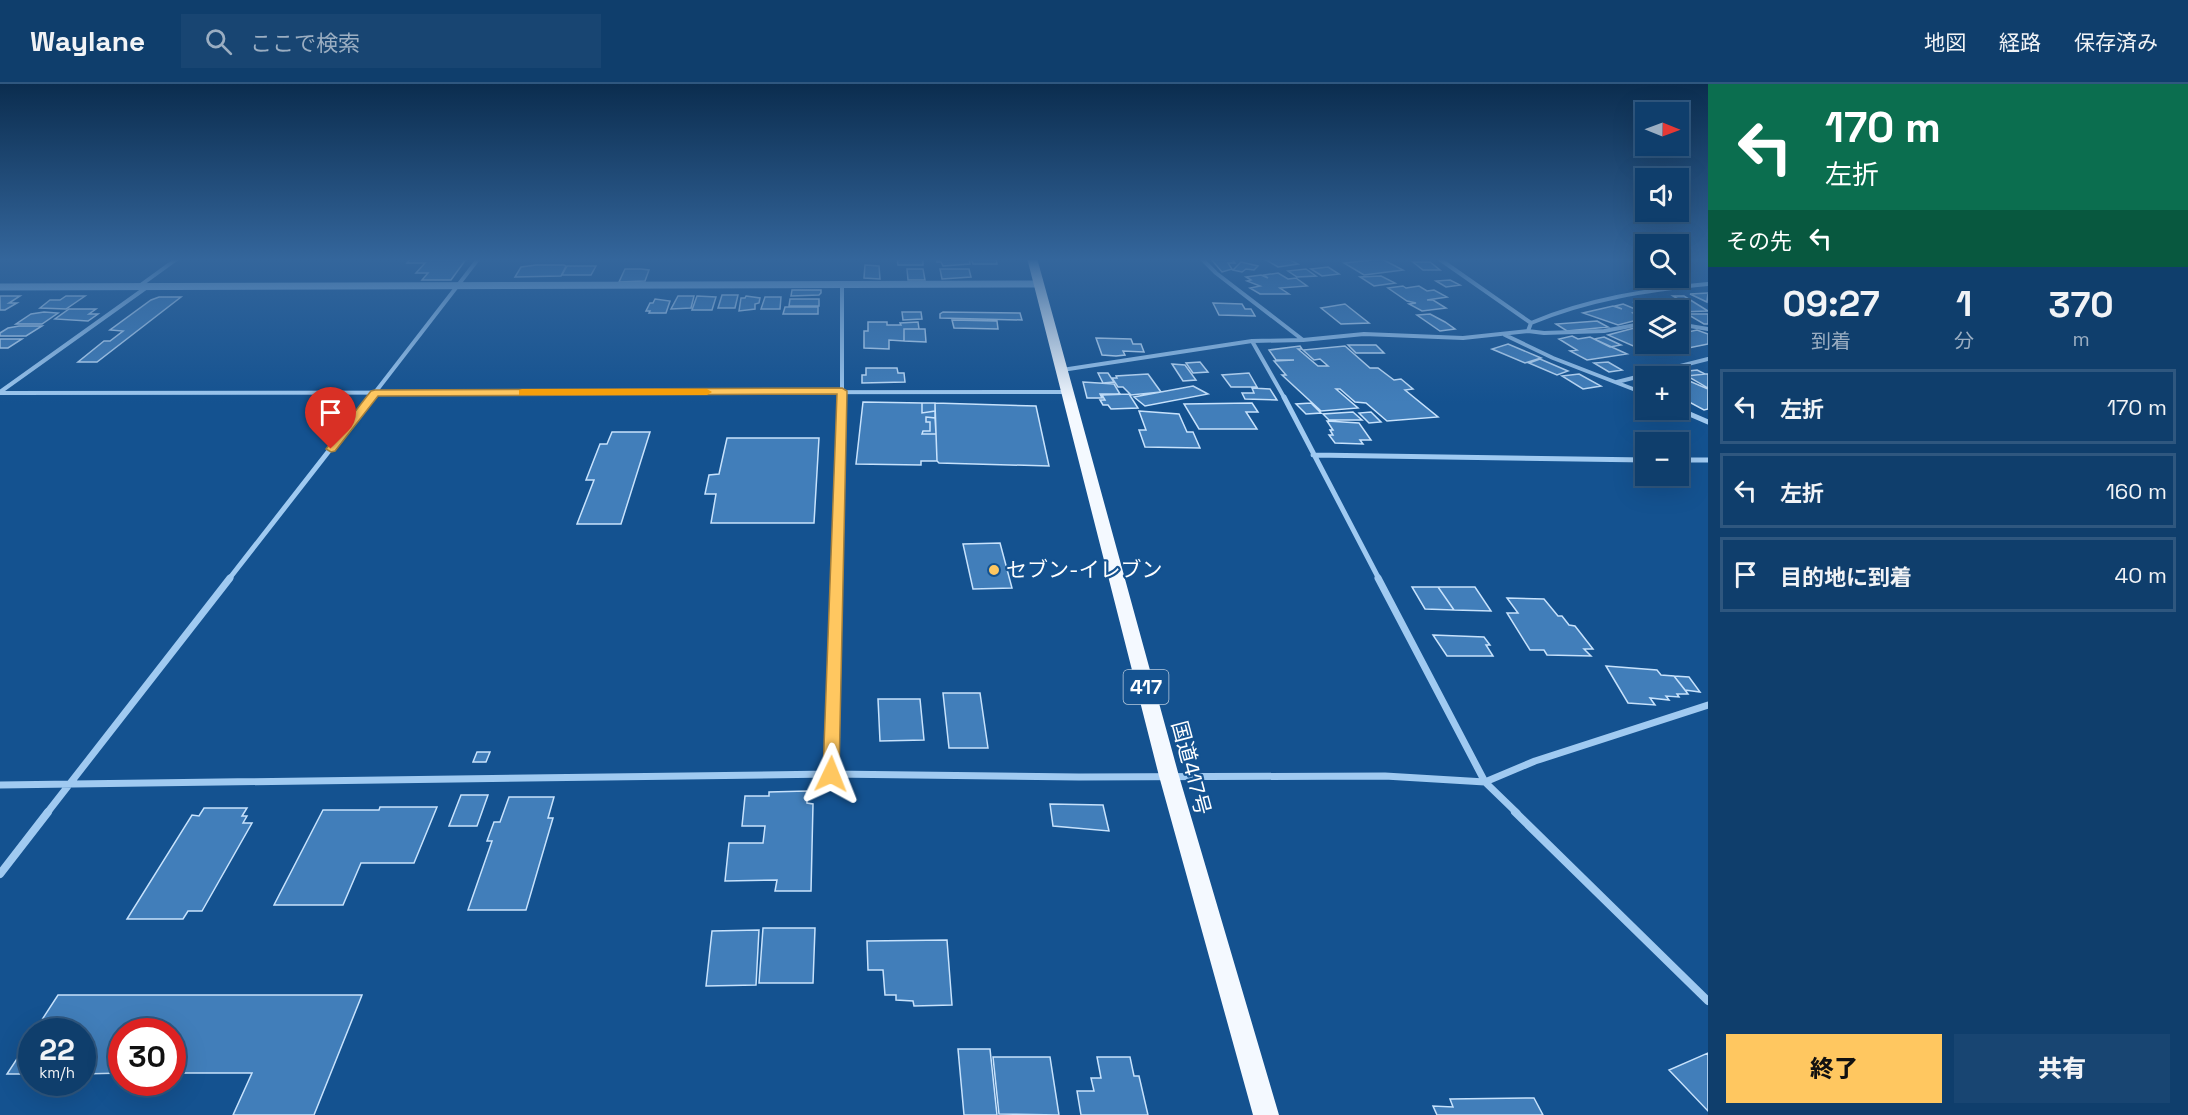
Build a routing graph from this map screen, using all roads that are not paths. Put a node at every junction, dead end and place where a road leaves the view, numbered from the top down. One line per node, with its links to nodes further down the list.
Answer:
1 (120, 306): 22 (street)
2 (442, 306): 23 (street)
3 (842, 306): 20 (street)
4 (1044, 306): 17 (highway, 国道417号 / 417)
5 (1261, 306): 14 (street)
6 (1507, 306): 8 (street)
7 (1574, 306): 8 (street)
8 (1531, 323): 12 (street)
9 (1635, 325): 12 (street)
10 (1689, 326): 11 (street)
11 (1708, 329)
12 (1528, 331): 13 (street)
13 (1503, 334): 14 (street); 18 (street)
14 (1303, 340): 15 (street)
15 (1252, 341): 17 (street); 26 (street)
16 (1708, 359): 18 (street)
17 (1061, 370): 21 (highway, 国道417号 / 417)
18 (1617, 382): 19 (street)
19 (1635, 389)
20 (842, 391): 21 (street); 23 (street); 33 (street)
21 (1067, 392): 34 (highway, 国道417号 / 417)
22 (0, 393): 23 (street)
23 (375, 393): 36 (street)
24 (1689, 414): 25 (street)
25 (1708, 422)
26 (1313, 455): 27 (street); 35 (street)
27 (1635, 460)
28 (1689, 460): 29 (street)
29 (1698, 460): 30 (street); 31 (street)
30 (1708, 460)
31 (1708, 466)
32 (1708, 705): 35 (street)
33 (831, 774): 34 (street); 36 (street)
34 (1169, 776): 35 (street); 40 (highway, 国道417号 / 417)
35 (1485, 782): 39 (street)
36 (69, 784): 37 (street); 38 (street)
37 (0, 785)
38 (0, 874)
39 (1708, 1001)
40 (1266, 1115)

